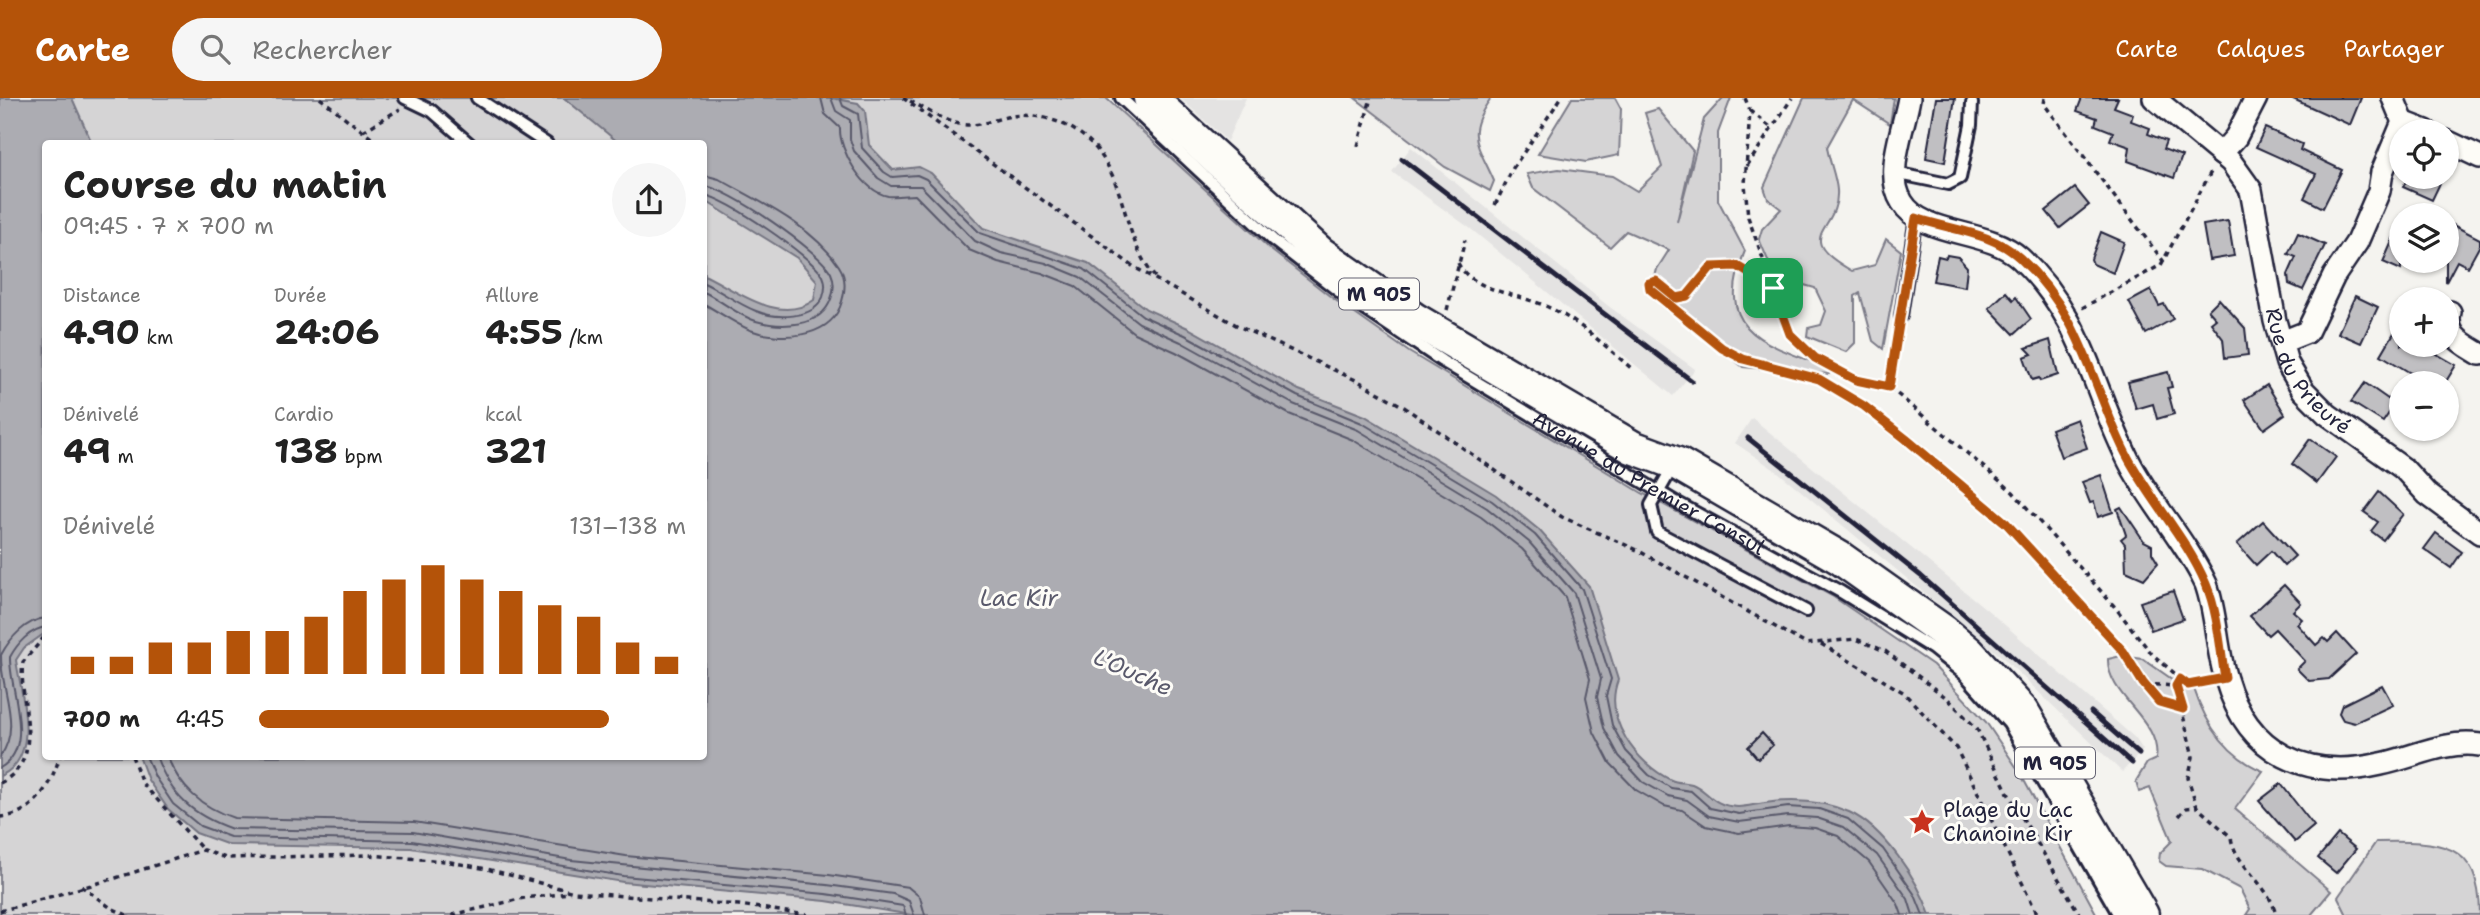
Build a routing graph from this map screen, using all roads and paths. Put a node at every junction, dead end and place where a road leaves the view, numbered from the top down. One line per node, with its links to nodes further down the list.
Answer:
1 (320, 98): 22 (path)
2 (434, 98): 18 (lane)
3 (477, 98): 25 (lane)
4 (904, 98): 38 (path); 38 (path)
5 (1121, 98): 48 (lane, Avenue du Premier Consul / M 905)
6 (1150, 98): 42 (main road, Avenue du Premier Consul / M 905)
7 (1371, 98): 26 (path)
8 (1561, 98): 33 (path)
9 (1745, 98): 19 (path)
10 (1792, 98): 21 (path)
11 (1909, 98): 32 (street)
12 (2045, 98): 36 (path)
13 (2154, 98): 28 (street, Rue du Prieuré)
14 (2256, 98): 28 (street)
15 (2393, 98): 20 (street)
16 (406, 99): 18 (lane); 22 (path)
17 (1972, 103): 32 (lane)
18 (432, 111): 24 (lane)
19 (1750, 111): 21 (path); 31 (path)
20 (2402, 119)
21 (1773, 129): 31 (path)
22 (363, 131): 23 (path)
23 (374, 140)
24 (465, 140)
25 (541, 140)
26 (1358, 146)
27 (2459, 147): 30 (street)
28 (2221, 154): 36 (path); 44 (street, Rue du Prieuré)
29 (2389, 155): 44 (street)
30 (2480, 157)
31 (1747, 167): 39 (path)
32 (1895, 173): 34 (street)
33 (1495, 205)
34 (1916, 218): 40 (lane); 41 (street)
35 (1465, 240): 37 (path)
36 (2164, 262): 41 (path)
37 (1458, 263): 42 (path); 46 (path)
38 (1159, 281): 52 (path)
39 (1773, 288): 47 (path); 55 (path)
40 (1901, 316): 47 (path)
41 (2068, 316): 53 (street)
42 (1443, 336): 48 (main road, Avenue du Premier Consul / M 905)
43 (2459, 340): 45 (street)
44 (2282, 342): 49 (street, Rue du Prieuré)
45 (2480, 354)
46 (1631, 368)
47 (1889, 387): 54 (path)
48 (1671, 479): 50 (lane); 75 (lane, Avenue du Premier Consul / M 905); 76 (main road, Avenue du Premier Consul / M 905)
49 (2480, 533)
50 (1806, 611)
51 (42, 640): 61 (path)
52 (1821, 644): 73 (path); 74 (path)
53 (2225, 678): 54 (path); 58 (street)
54 (2180, 679): 56 (path)
55 (2143, 683): 56 (path); 57 (path)
56 (2176, 686): 57 (path)
57 (2183, 709): 62 (path)
58 (2480, 745)
59 (58, 760): 64 (path)
60 (133, 760): 65 (path)
61 (0, 783)
62 (2197, 807): 63 (path); 77 (path)
63 (2179, 816)
64 (0, 817)
65 (203, 850): 66 (path); 67 (path)
66 (81, 886): 68 (path); 70 (path)
67 (574, 892): 71 (path); 72 (path)
68 (0, 911): 69 (path)
69 (8, 915)
70 (127, 915)
71 (452, 915)
72 (807, 915)
73 (2038, 915)
74 (2080, 915)
75 (2119, 915)
76 (2142, 915)
77 (2276, 915)

